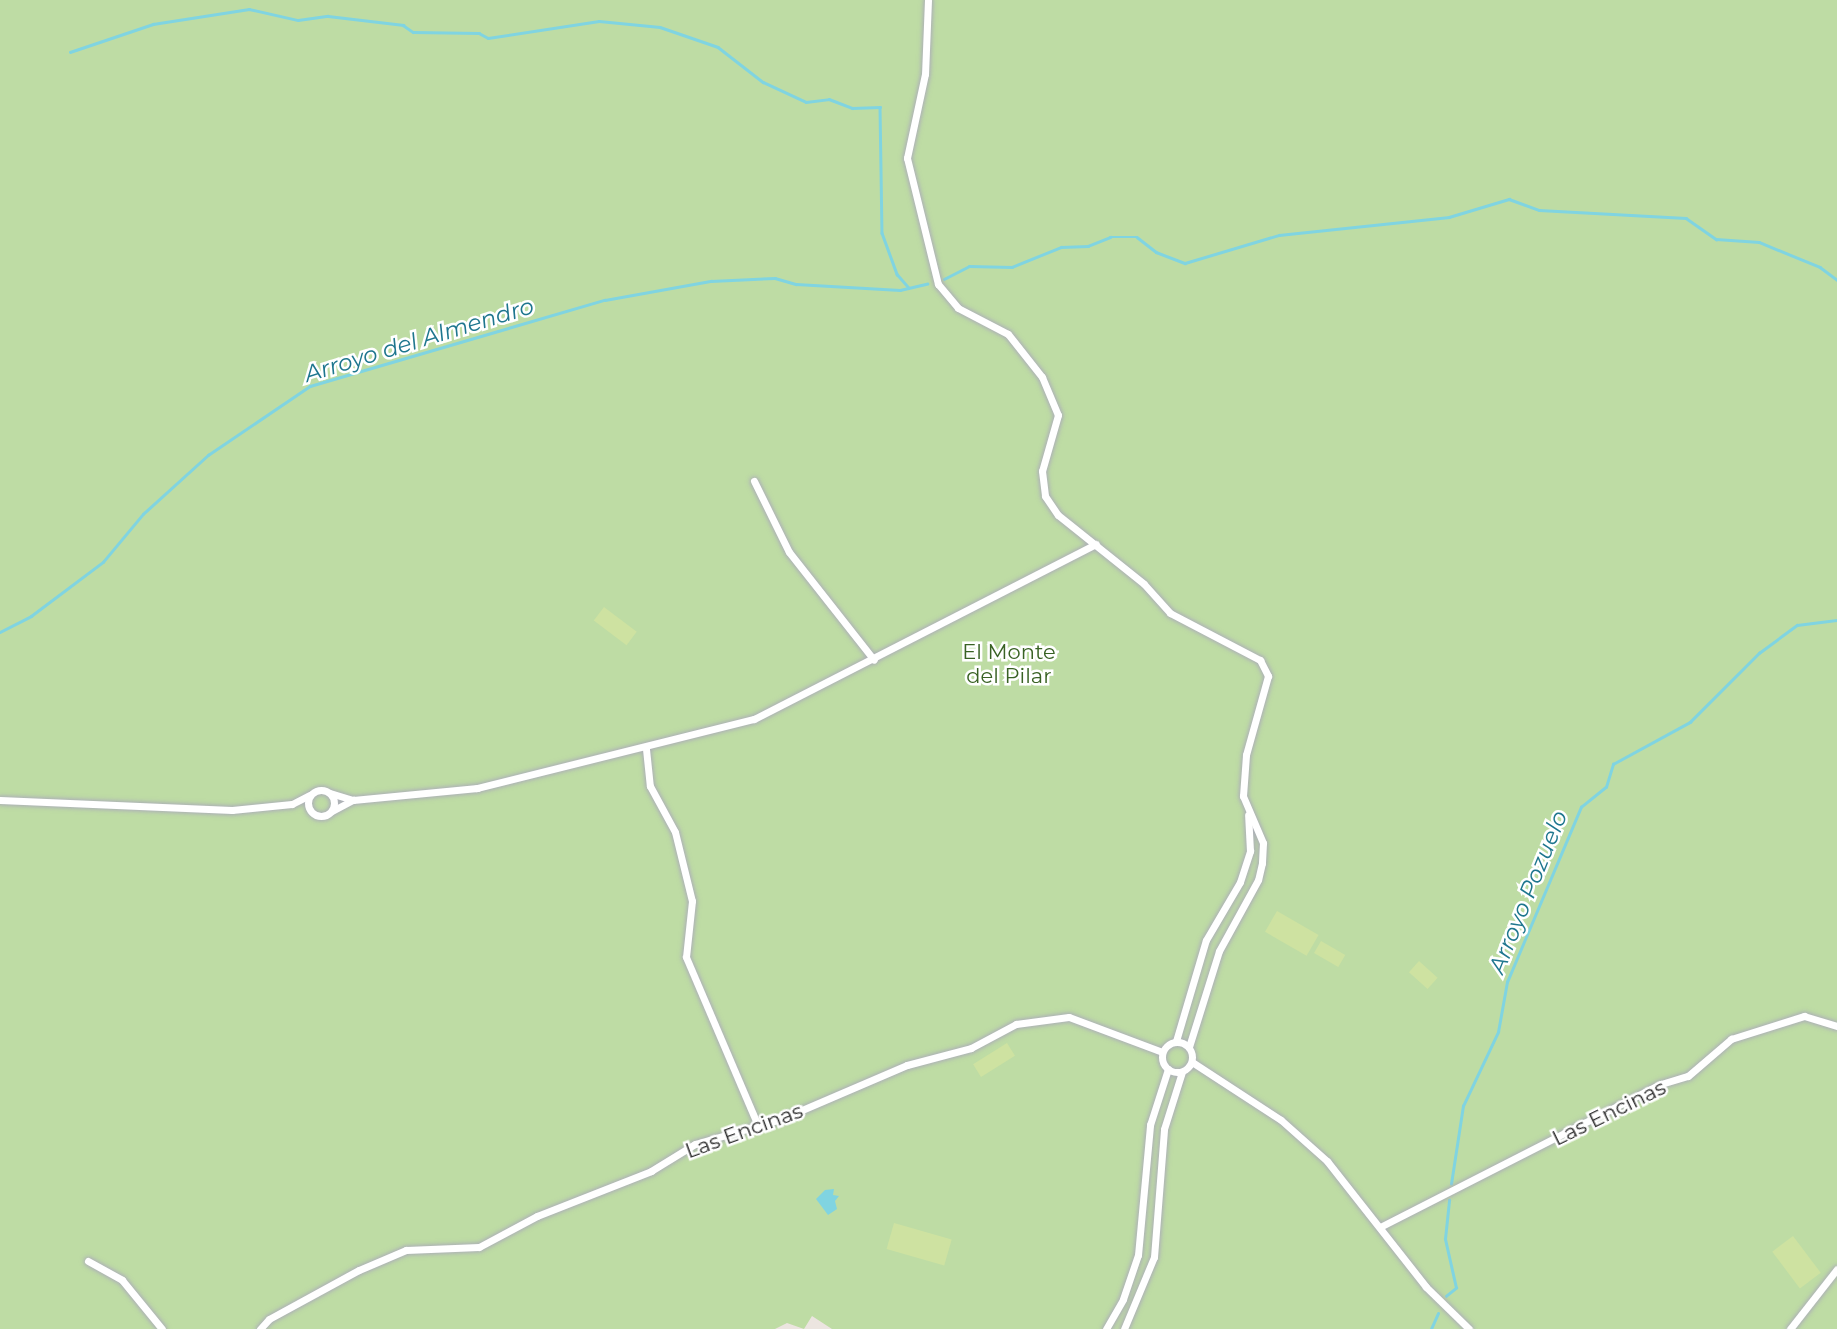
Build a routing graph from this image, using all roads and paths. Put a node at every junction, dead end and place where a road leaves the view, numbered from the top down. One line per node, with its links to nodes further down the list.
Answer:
1 (928, 0): 3 (street)
2 (754, 481): 4 (street)
3 (1096, 544): 4 (street); 11 (street)
4 (874, 660): 5 (street)
5 (646, 749): 9 (street); 21 (street)
6 (330, 793): 7 (street); 9 (street); 12 (street)
7 (310, 795): 10 (street); 13 (street)
8 (0, 800): 10 (street)
9 (353, 800): 12 (street)
10 (292, 804): 13 (street)
11 (1248, 811): 15 (street); 16 (street)
12 (331, 812): 13 (street)
13 (313, 813)
14 (1837, 1026): 22 (street, Las Encinas)
15 (1176, 1041): 16 (street); 17 (street)
16 (1189, 1046): 18 (street)
17 (1162, 1052): 19 (street); 21 (street, Las Encinas)
18 (1192, 1062): 20 (street); 22 (street)
19 (1168, 1069): 20 (street); 27 (street)
20 (1182, 1072): 28 (street)
21 (758, 1126): 26 (street, Las Encinas)
22 (1380, 1227): 29 (street)
23 (88, 1261): 25 (street)
24 (1837, 1269): 30 (street)
25 (162, 1329)
26 (260, 1329)
27 (1106, 1329)
28 (1124, 1329)
29 (1469, 1329)
30 (1790, 1329)

